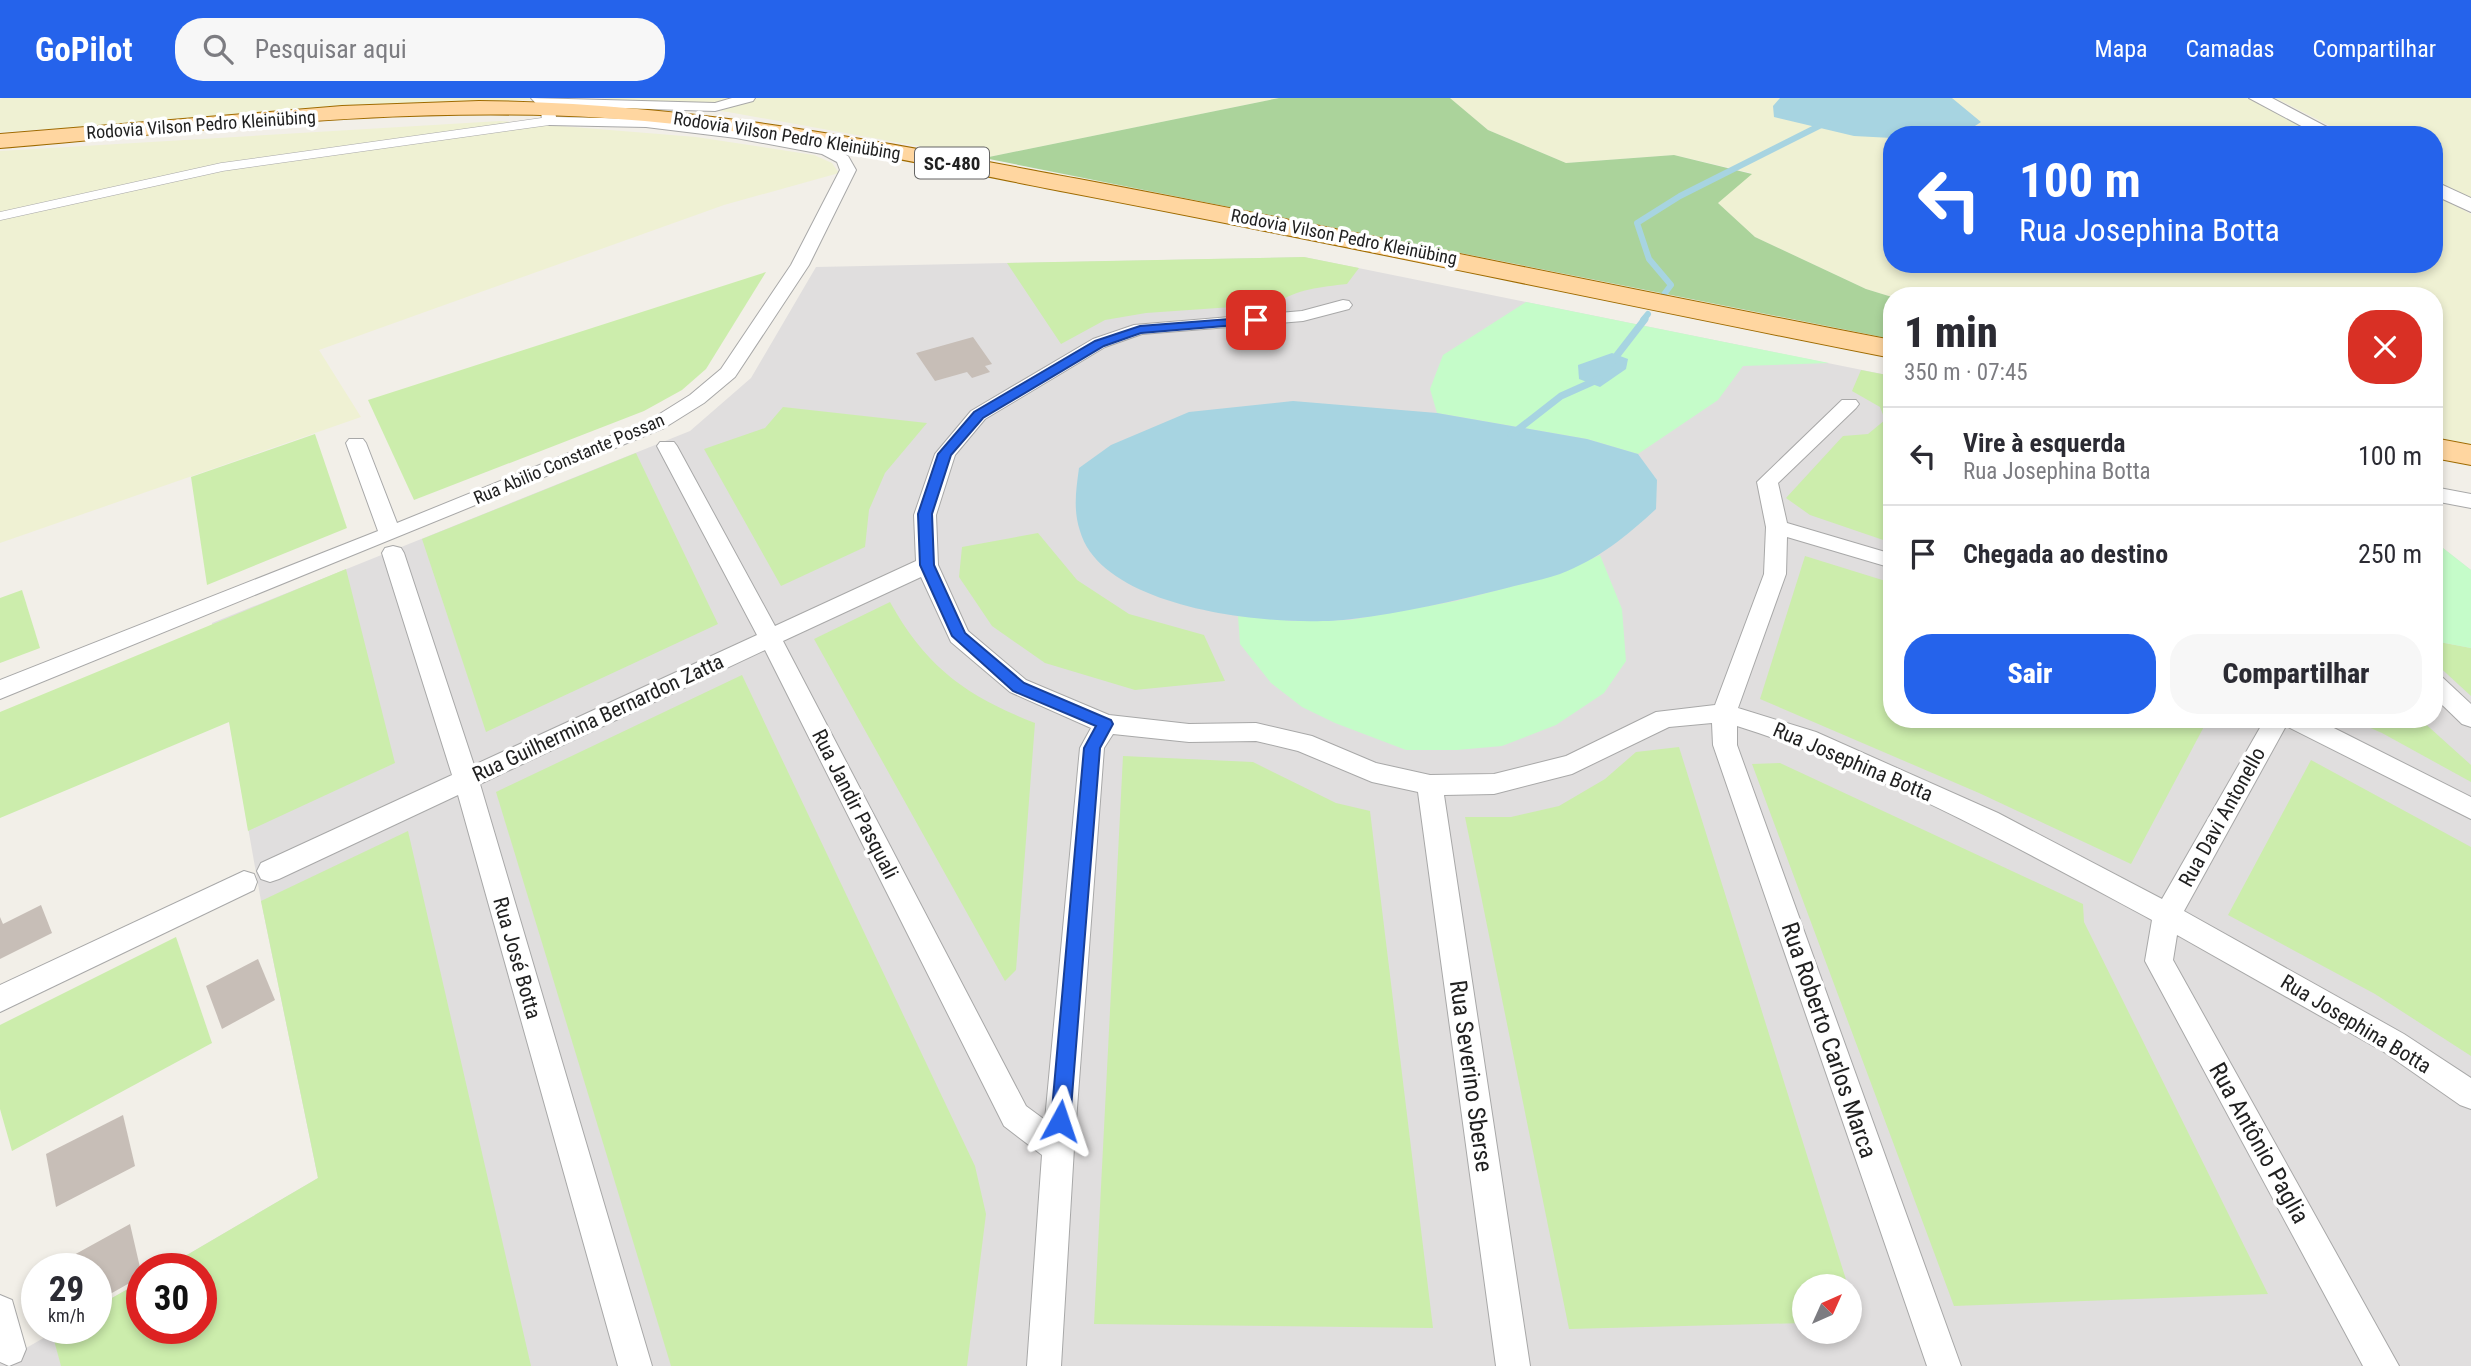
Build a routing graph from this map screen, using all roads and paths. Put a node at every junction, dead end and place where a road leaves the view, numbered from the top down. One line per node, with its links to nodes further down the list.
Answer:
1 (748, 98): 3 (street)
2 (2258, 98): 4 (street)
3 (544, 107): 5 (main road, Rodovia Vilson Pedro Kleinübing / SC-480); 8 (lane); 10 (main road, Rodovia Vilson Pedro Kleinübing / SC-480); 19 (street, Rua Abilio Constante Possan)
4 (2315, 126)
5 (0, 141)
6 (2443, 192): 7 (street)
7 (2471, 206)
8 (0, 216)
9 (1343, 305): 21 (street, Rua Josephina Botta)
10 (1883, 347)
11 (1849, 404): 18 (street)
12 (356, 443): 19 (street, Rua José Botta)
13 (667, 446): 22 (street, Rua Jandir Pasquali)
14 (2443, 450): 15 (main road)
15 (2471, 455)
16 (2443, 496): 17 (street)
17 (2471, 501)
18 (1777, 527): 20 (street); 25 (street)
19 (392, 544): 23 (street, Rua Abilio Constante Possan); 30 (street, Rua José Botta)
20 (1883, 558)
21 (927, 565): 22 (street, Rua Guilhermina Bernardon Zatta); 27 (street, Rua Josephina Botta)
22 (770, 638): 30 (street, Rua Guilhermina Bernardon Zatta); 38 (street, Rua Jandir Pasquali)
23 (0, 690)
24 (2443, 692): 26 (street)
25 (1724, 713): 31 (street, Rua Josephina Botta); 35 (street, Rua Josephina Botta); 44 (street, Rua Roberto Carlos Marca)
26 (2471, 718)
27 (1105, 724): 31 (street, Rua Josephina Botta); 38 (street)
28 (2272, 728): 35 (street, Rua Davi Antonello)
29 (2312, 728): 32 (street)
30 (466, 780): 33 (street, Rua Guilhermina Bernardon Zatta); 41 (street, Rua José Botta)
31 (1430, 785): 43 (street, Rua Severino Sberse)
32 (2471, 808)
33 (270, 871)
34 (244, 882): 36 (street)
35 (2167, 915): 37 (street, Rua Josephina Botta); 45 (street, Rua Antônio Paglia)
36 (0, 999)
37 (2471, 1095)
38 (1058, 1148): 42 (street)
39 (0, 1312): 40 (street)
40 (9, 1349)
41 (635, 1366)
42 (1044, 1366)
43 (1513, 1366)
44 (1944, 1366)
45 (2382, 1366)

